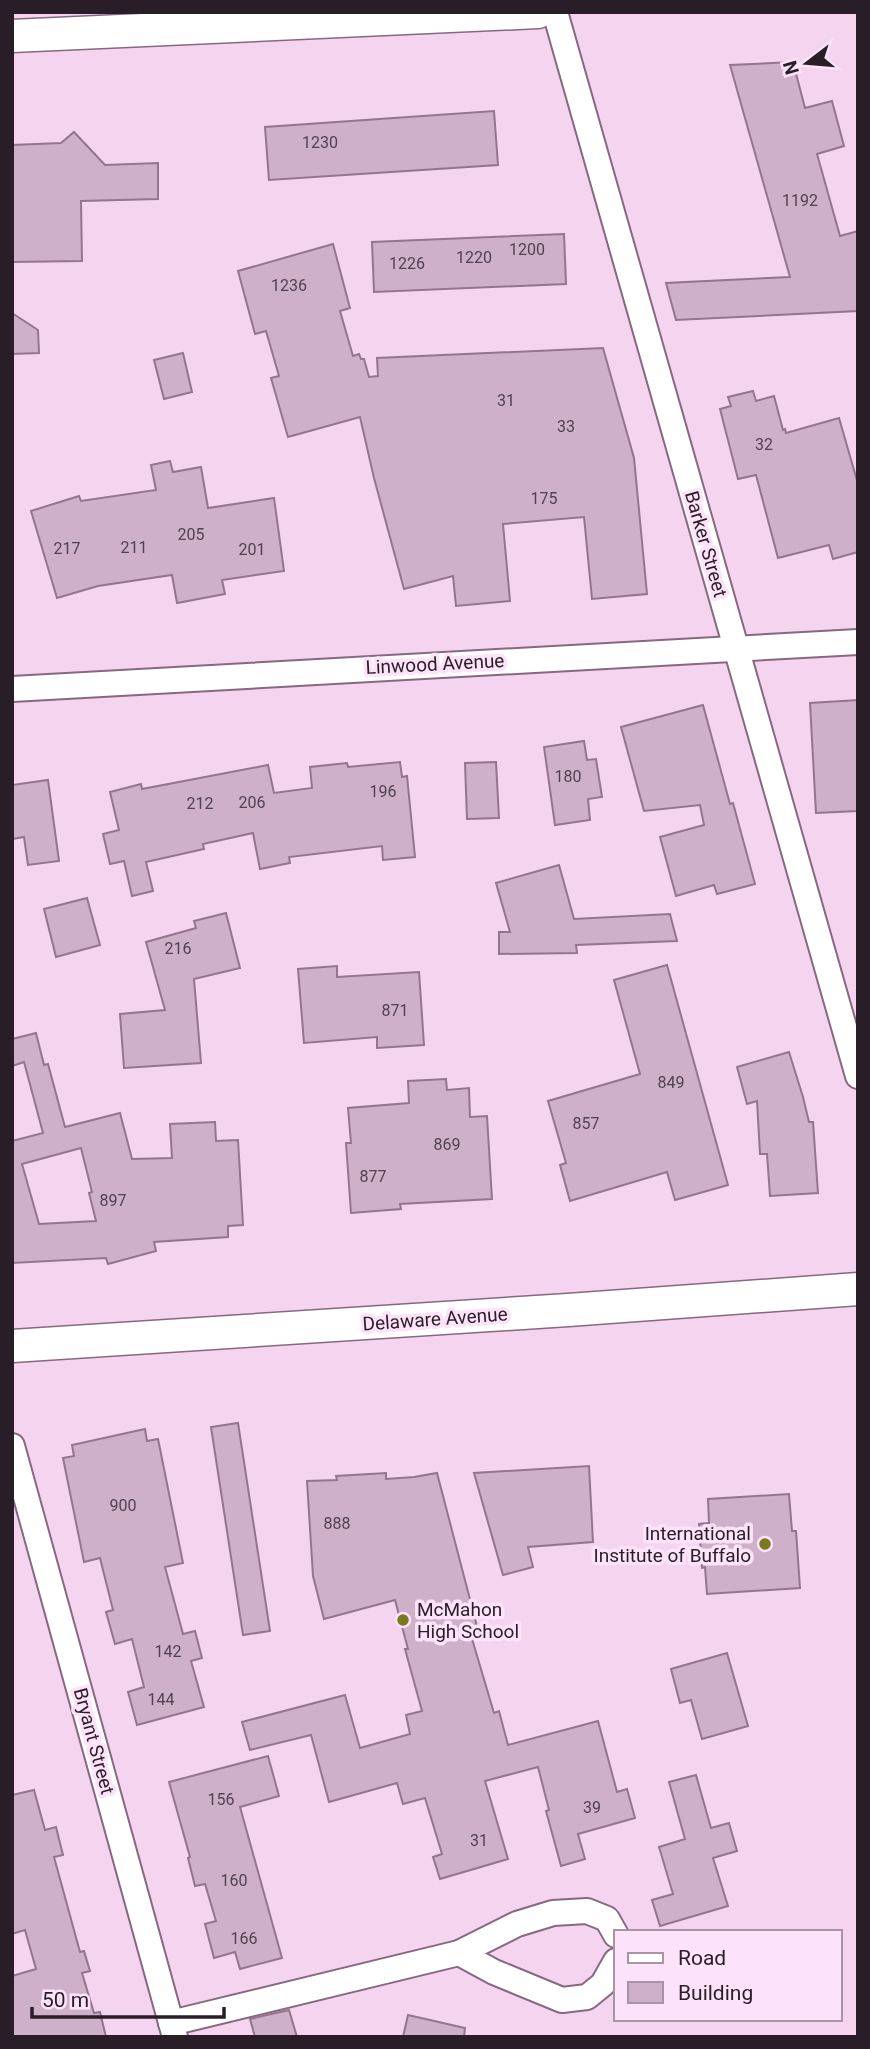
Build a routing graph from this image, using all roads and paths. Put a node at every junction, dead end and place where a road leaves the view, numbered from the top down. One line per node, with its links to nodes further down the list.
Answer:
1 (538, 12): 3 (main road)
2 (555, 12): 6 (street, Barker Street)
3 (135, 21): 4 (main road)
4 (12, 36)
5 (858, 642): 6 (street, Linwood Avenue)
6 (736, 648): 7 (street, Linwood Avenue); 8 (street, Barker Street)
7 (12, 689)
8 (858, 1076)
9 (858, 1289): 10 (main road, Delaware Avenue)
10 (12, 1346)
11 (12, 1446): 15 (street, Bryant Street)
12 (614, 1931): 13 (street)
13 (458, 1953): 14 (street); 15 (street)
14 (614, 1965)
15 (173, 2030)

